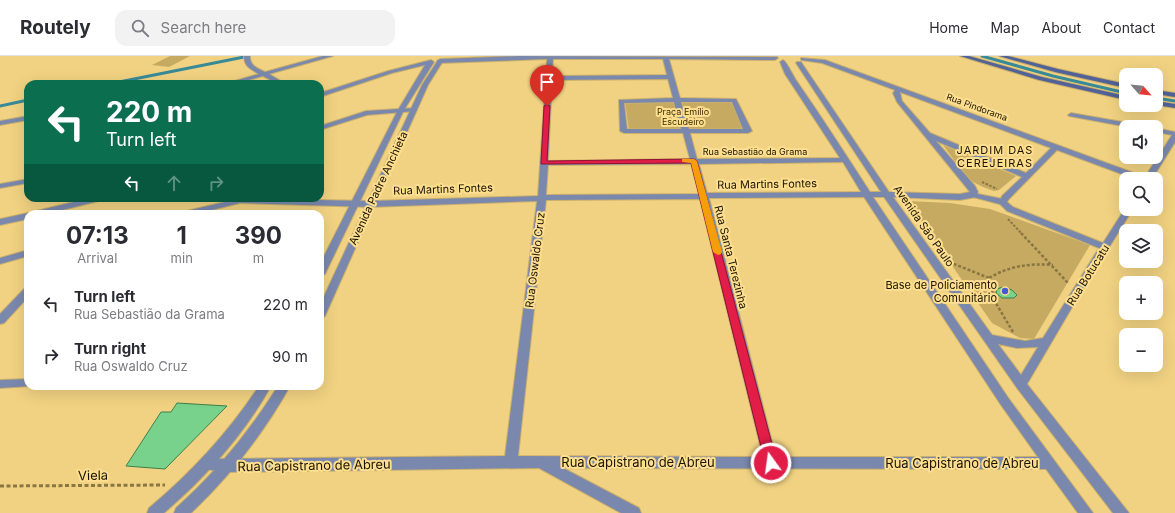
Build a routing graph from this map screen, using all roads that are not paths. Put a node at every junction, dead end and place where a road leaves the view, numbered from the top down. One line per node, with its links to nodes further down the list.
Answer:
1 (330, 56): 13 (street)
2 (963, 56): 23 (main road)
3 (1002, 56): 18 (main road)
4 (518, 57): 5 (street); 11 (street)
5 (550, 57): 6 (street); 15 (street, Rua Oswaldo Cruz)
6 (620, 57): 7 (street)
7 (665, 57): 9 (street); 14 (street, Rua Santa Terezinha)
8 (247, 58): 13 (street)
9 (778, 59): 10 (street, Rua Pindorama); 30 (street)
10 (800, 59): 19 (street, Rua Pindorama); 31 (street, Avenida São Paulo)
11 (440, 61): 12 (street); 28 (street, Avenida Padre Anchieta)
12 (429, 63): 21 (street); 27 (street, Avenida Padre Anchieta)
13 (263, 74): 16 (street); 17 (street)
14 (671, 77): 15 (street); 24 (street, Rua Santa Terezinha)
15 (549, 78): 45 (street, Rua Oswaldo Cruz)
16 (241, 80)
17 (276, 80)
18 (1119, 84)
19 (898, 89): 38 (street); 42 (street, Rua Pindorama)
20 (1163, 93): 22 (main road)
21 (324, 94)
22 (1175, 95)
23 (1119, 97)
24 (677, 100): 36 (street, Rua Santa Terezinha); 36 (street); 36 (street)
25 (1163, 104): 26 (main road)
26 (1175, 106)
27 (401, 110): 28 (street); 35 (street); 60 (street, Avenida Padre Anchieta)
28 (414, 110): 61 (street, Avenida Padre Anchieta)
29 (1071, 116): 34 (street)
30 (818, 117): 31 (street); 43 (street)
31 (834, 117): 52 (street, Avenida São Paulo)
32 (24, 119): 33 (street)
33 (0, 123)
34 (1119, 124)
35 (324, 126)
36 (686, 132): 44 (street, Rua Santa Terezinha)
37 (1163, 132): 39 (street)
38 (927, 134): 40 (street); 41 (street)
39 (1175, 135): 47 (street)
40 (934, 143): 41 (street); 53 (street)
41 (952, 145): 48 (street)
42 (1056, 147): 46 (street, Rua Pindorama); 48 (street)
43 (846, 160): 44 (street, Rua Sebastião da Grama); 51 (street)
44 (694, 161): 45 (street, Rua Sebastião da Grama); 54 (street, Rua Santa Terezinha)
45 (544, 163): 55 (street, Rua Oswaldo Cruz)
46 (1123, 172)
47 (1152, 172)
48 (1027, 176): 59 (street)
49 (24, 182): 50 (street)
50 (0, 186)
51 (867, 194): 52 (street, Rua Martins Fontes); 54 (street, Rua Martins Fontes); 67 (street)
52 (887, 195): 53 (street, Rua Martins Fontes); 69 (street, Avenida São Paulo)
53 (973, 195): 59 (street, Rua Martins Fontes)
54 (704, 196): 55 (street, Rua Martins Fontes); 85 (street, Rua Santa Terezinha)
55 (542, 198): 61 (street, Rua Martins Fontes); 83 (street, Rua Oswaldo Cruz)
56 (84, 202): 62 (street)
57 (237, 202): 63 (street)
58 (279, 202): 60 (street)
59 (1003, 202): 68 (street, Rua Martins Fontes)
60 (356, 204): 61 (street, Rua Martins Fontes); 72 (street, Avenida Padre Anchieta)
61 (370, 204): 74 (street, Avenida Padre Anchieta)
62 (51, 210)
63 (202, 210)
64 (1125, 216): 68 (street, Rua Botucatu)
65 (24, 217): 66 (street)
66 (0, 222)
67 (903, 247): 69 (street); 86 (street)
68 (1105, 247): 77 (street, Rua Botucatu)
69 (926, 250): 76 (street, Avenida São Paulo)
70 (24, 254): 71 (street)
71 (0, 261)
72 (324, 266)
73 (24, 296): 75 (street)
74 (324, 307)
75 (0, 320)
76 (988, 338): 77 (street); 80 (street, Avenida São Paulo)
77 (1047, 341): 80 (street, Rua Botucatu)
78 (24, 383): 79 (street)
79 (0, 384)
80 (1021, 385): 93 (street, Avenida São Paulo)
81 (262, 390): 87 (street)
82 (282, 390): 88 (street)
83 (511, 462): 84 (street, Rua Capistrano de Abreu); 88 (street, Rua Capistrano de Abreu)
84 (540, 462): 85 (street, Rua Capistrano de Abreu); 91 (street)
85 (771, 463): 86 (street, Rua Capistrano de Abreu)
86 (1049, 463): 92 (street)
87 (208, 465): 88 (street, Rua Capistrano de Abreu); 89 (street)
88 (227, 466): 90 (street)
89 (154, 513)
90 (181, 513)
91 (634, 513)
92 (1086, 513)
93 (1122, 513)

